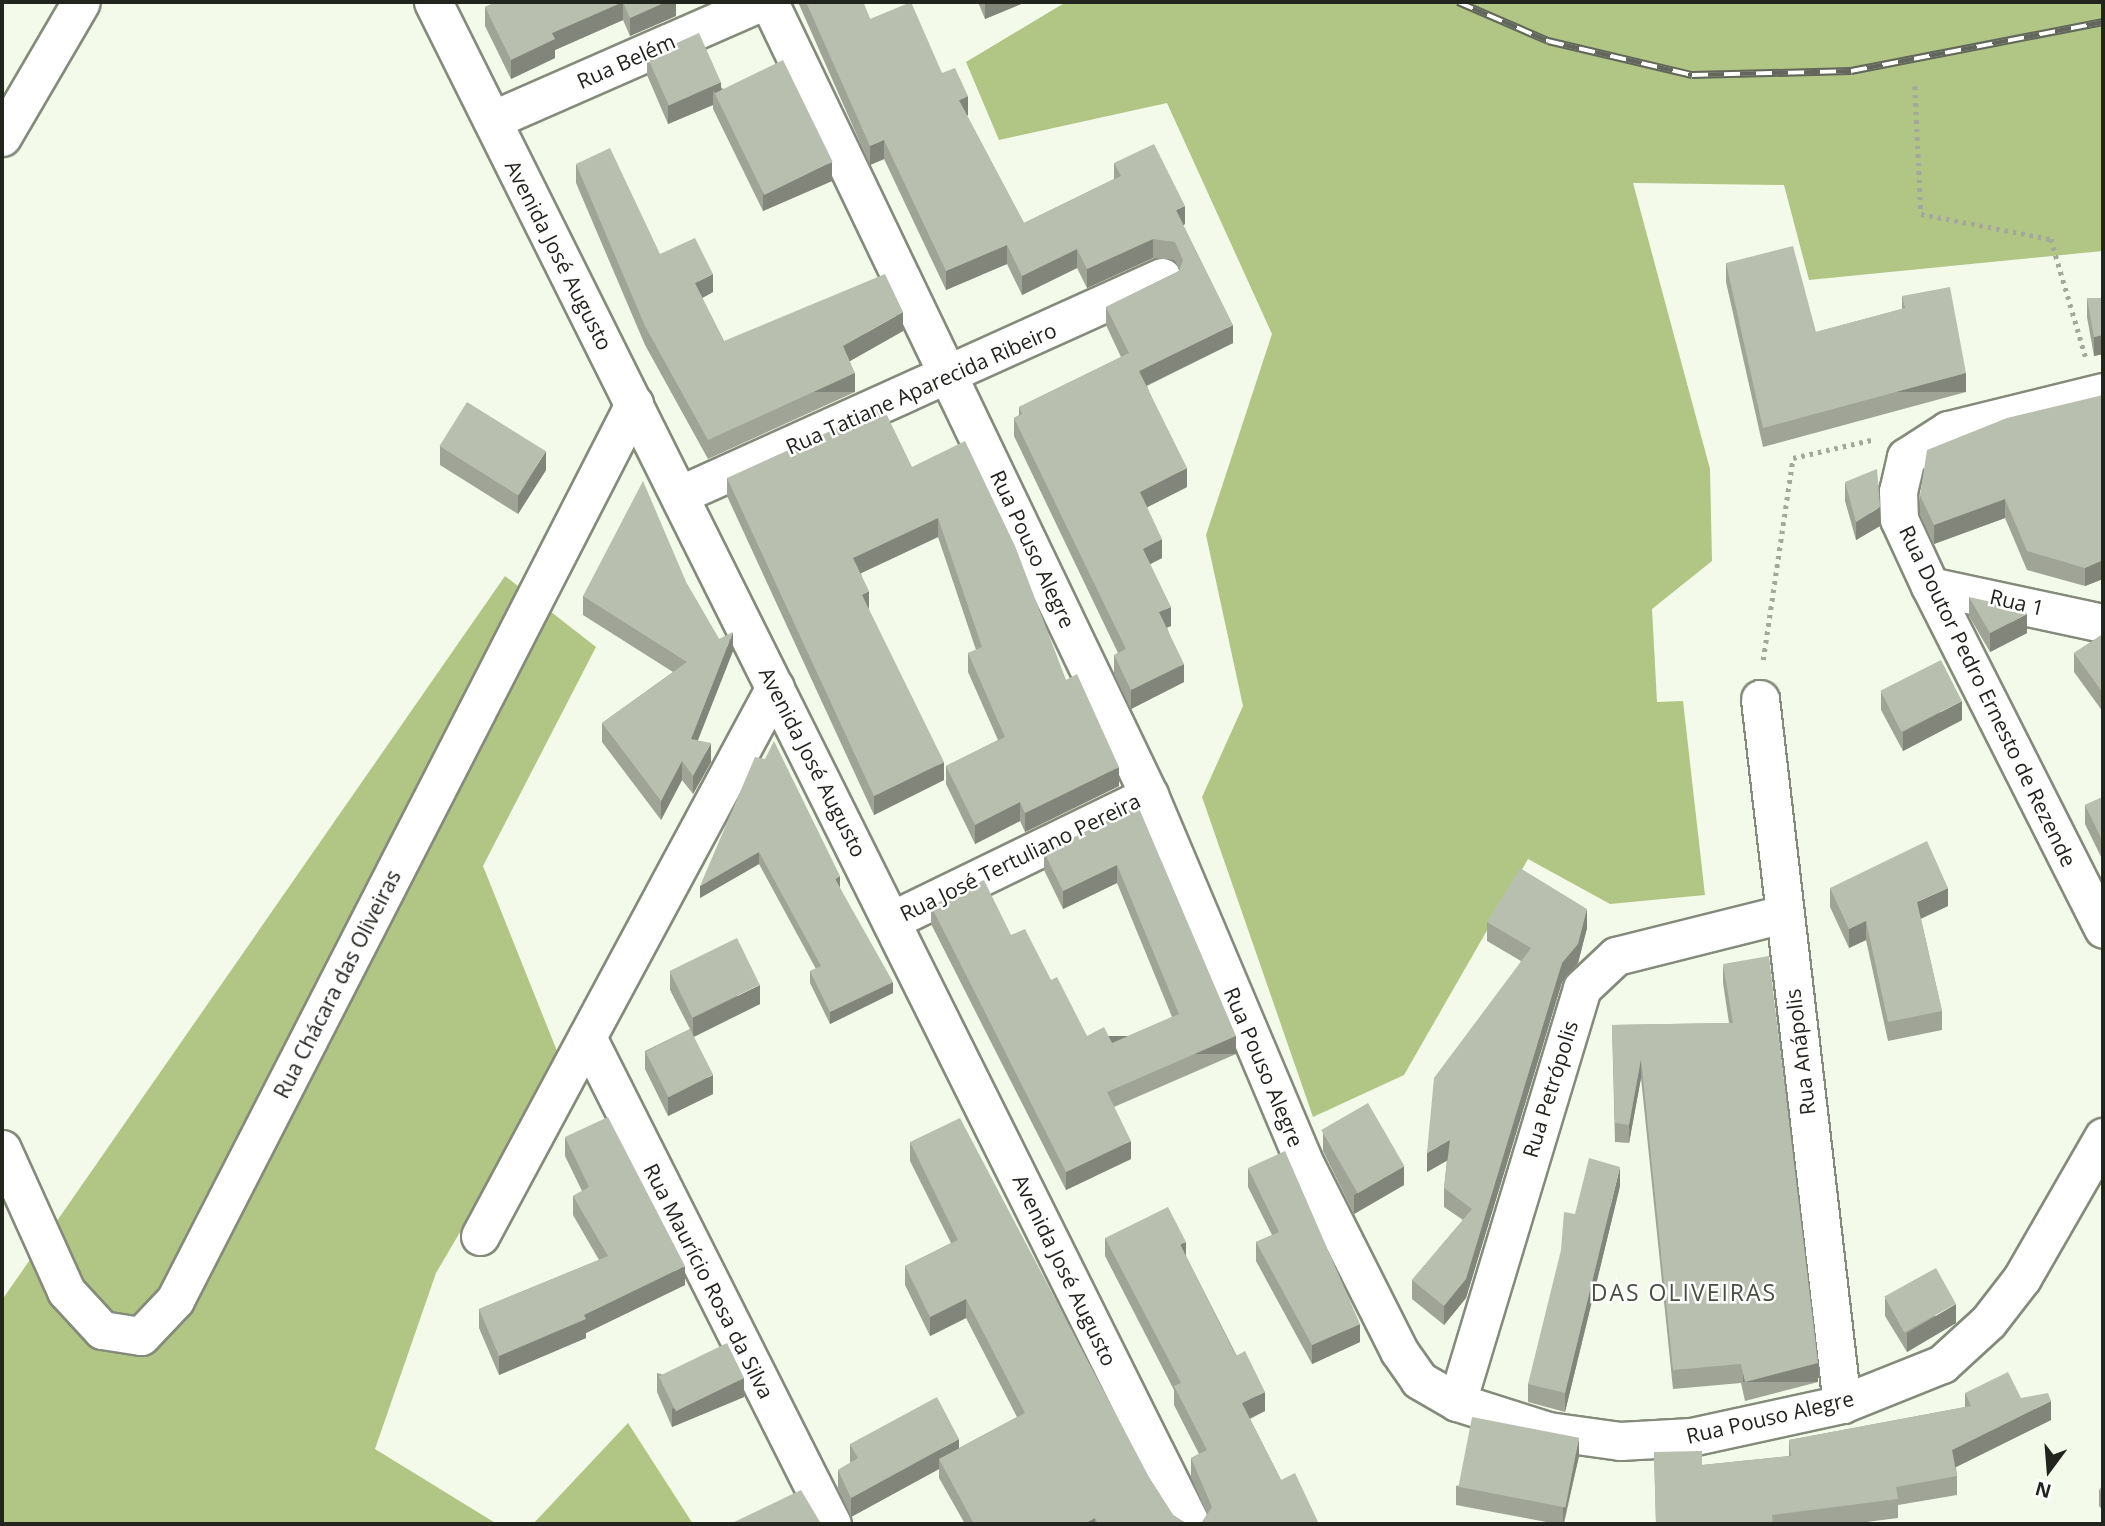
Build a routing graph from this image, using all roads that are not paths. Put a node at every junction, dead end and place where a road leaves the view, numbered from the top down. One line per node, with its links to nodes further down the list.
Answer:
1 (81, 2): 6 (street)
2 (433, 2): 5 (street, Avenida José Augusto)
3 (761, 2): 5 (street, Rua Belém)
4 (769, 2): 8 (street, Rua Pouso Alegre)
5 (492, 120): 10 (street, Avenida José Augusto)
6 (2, 137)
7 (1162, 277): 8 (street, Rua Tatiane Aparecida Ribeiro)
8 (952, 377): 11 (street, Rua Tatiane Aparecida Ribeiro); 16 (street, Rua Pouso Alegre)
9 (2100, 392): 12 (street, Rua Doutor Pedro Ernesto de Rezende)
10 (634, 404): 11 (street, Avenida José Augusto); 22 (street, Rua Chácara das Oliveiras)
11 (680, 495): 14 (street, Avenida José Augusto)
12 (1930, 586): 13 (street, Rua 1); 19 (street, Rua Doutor Pedro Ernesto de Rezende)
13 (2103, 622)
14 (775, 687): 18 (street, Avenida José Augusto); 20 (street)
15 (1760, 699): 17 (street, Rua Anápolis)
16 (1149, 795): 18 (street, Rua José Tertuliano Pereira); 24 (street, Rua Pouso Alegre)
17 (1783, 914): 24 (street, Rua Petrópolis); 25 (street, Rua Anápolis)
18 (892, 920): 27 (street, Avenida José Augusto)
19 (2103, 929)
20 (587, 1037): 23 (street); 26 (street, Rua Maurício Rosa da Silva)
21 (2103, 1138): 25 (street, Rua Pouso Alegre)
22 (2, 1149)
23 (480, 1236)
24 (1457, 1402): 25 (street, Rua Pouso Alegre)
25 (1842, 1404)
26 (832, 1524)
27 (1191, 1524)

